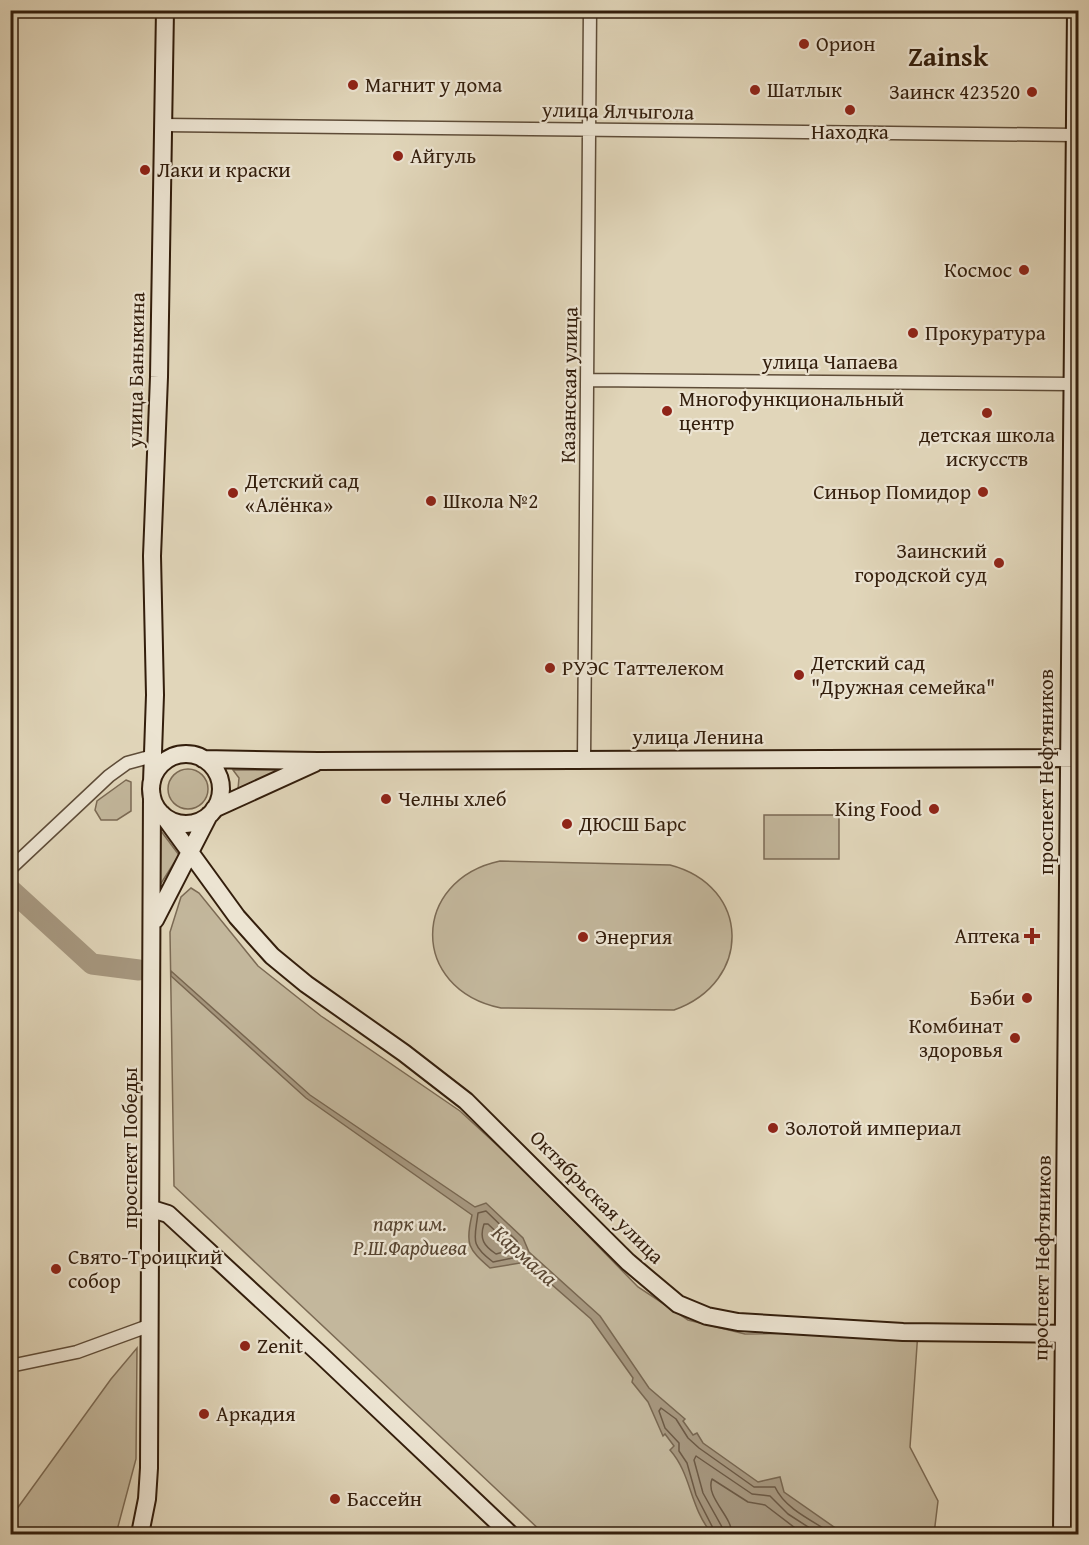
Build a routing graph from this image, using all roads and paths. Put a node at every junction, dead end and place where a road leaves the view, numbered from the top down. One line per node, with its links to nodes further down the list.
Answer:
1 (165, 10): 4 (main road, улица Баныкина)
2 (591, 10): 5 (street, Казанская улица)
3 (1076, 10): 6 (main road, проспект Нефтяников)
4 (163, 126): 5 (street, улица Ялчыгола); 10 (main road, улица Баныкина)
5 (591, 130): 6 (street, улица Ялчыгола); 8 (street, Казанская улица)
6 (1073, 135): 7 (main road, проспект Нефтяников)
7 (1075, 254): 9 (main road, проспект Нефтяников)
8 (588, 380): 9 (street, улица Чапаева); 15 (street, Казанская улица)
9 (1071, 384): 13 (main road, проспект Нефтяников)
10 (154, 730): 11 (main road, улица Баныкина); 12 (main road)
11 (153, 756): 17 (main road, проспект Победы); 21 (street)
12 (176, 756): 14 (main road); 17 (main road)
13 (1074, 758): 15 (main road, улица Ленина); 23 (main road, проспект Нефтяников)
14 (204, 759): 16 (main road, улица Ленина); 18 (main road)
15 (584, 760): 16 (main road, улица Ленина)
16 (318, 761): 18 (main road)
17 (152, 789): 19 (main road); 22 (main road, проспект Победы)
18 (212, 812): 19 (main road); 20 (main road)
19 (163, 814): 20 (main road, Октябрьская улица)
20 (188, 852): 22 (main road); 26 (main road, Октябрьская улица)
21 (10, 869)
22 (153, 923): 24 (main road, проспект Победы)
23 (1072, 1114): 26 (main road, проспект Нефтяников)
24 (152, 1209): 25 (main road, проспект Победы); 29 (main road)
25 (151, 1325): 27 (street); 28 (main road, проспект Победы)
26 (1071, 1334): 30 (main road, проспект Нефтяников)
27 (10, 1366)
28 (140, 1534)
29 (510, 1534)
30 (1062, 1534)

